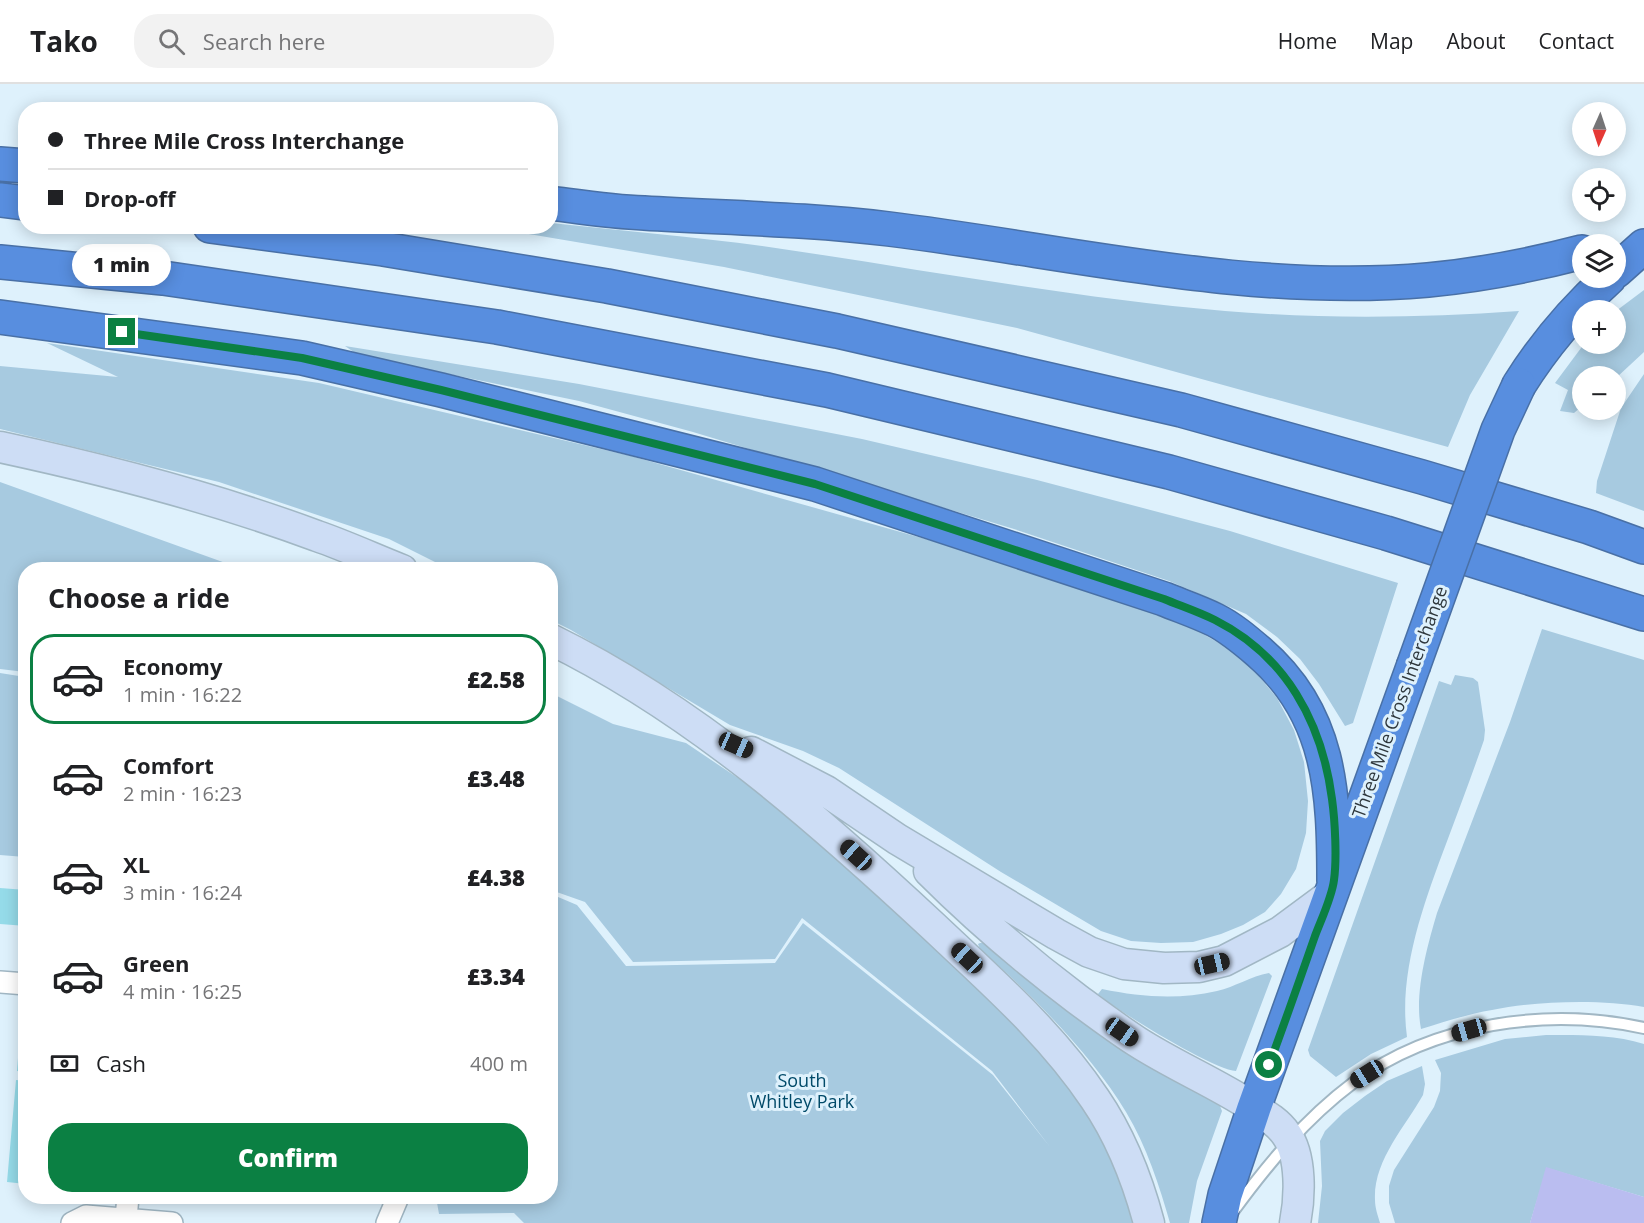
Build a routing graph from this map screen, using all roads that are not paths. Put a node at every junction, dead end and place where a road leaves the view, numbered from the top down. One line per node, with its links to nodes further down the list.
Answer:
1 (0, 164): 2 (highway)
2 (18, 165)
3 (0, 200): 4 (highway)
4 (18, 203)
5 (558, 204): 10 (highway)
6 (270, 234): 16 (highway)
7 (1644, 235): 8 (highway)
8 (1626, 240)
9 (1644, 246): 12 (highway)
10 (1572, 254)
11 (0, 262): 18 (highway)
12 (1626, 263)
13 (1599, 288): 22 (highway, Three Mile Cross Interchange, bridge)
14 (0, 317): 22 (highway)
15 (0, 447): 17 (main road)
16 (1644, 547)
17 (382, 562)
18 (1644, 614)
19 (558, 644): 20 (main road)
20 (702, 730): 21 (main road); 33 (main road)
21 (897, 839): 22 (main road); 26 (main road)
22 (1332, 888): 26 (highway, Three Mile Cross Interchange)
23 (0, 982): 24 (street)
24 (18, 983)
25 (1644, 1029): 27 (lane)
26 (1254, 1108): 27 (main road); 34 (highway, Three Mile Cross Interchange)
27 (1290, 1141): 35 (lane); 36 (main road)
28 (395, 1204): 32 (street)
29 (127, 1207): 30 (street); 31 (street)
30 (72, 1223)
31 (172, 1223)
32 (387, 1223)
33 (1149, 1223)
34 (1219, 1223)
35 (1225, 1223)
36 (1295, 1223)

